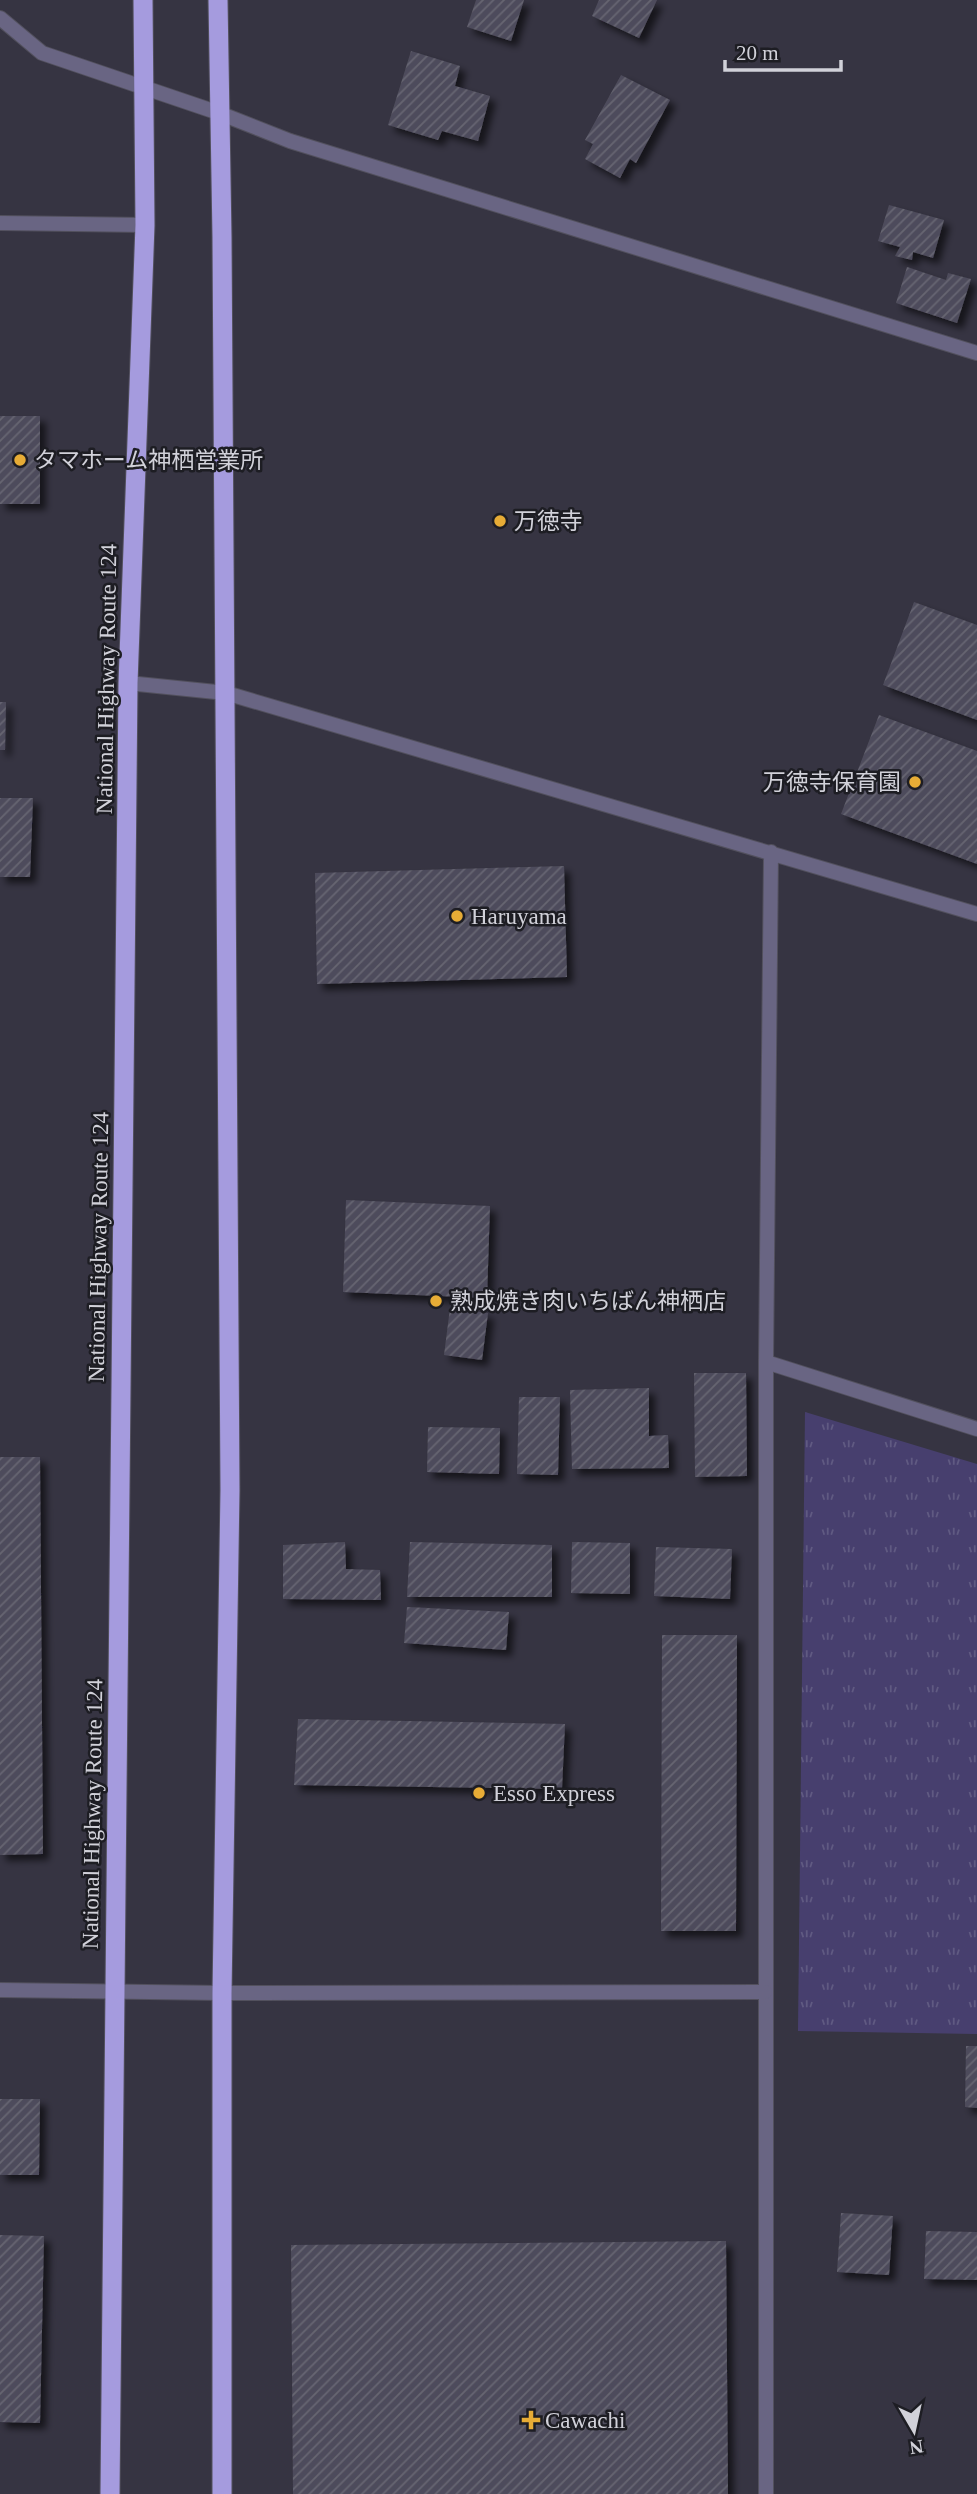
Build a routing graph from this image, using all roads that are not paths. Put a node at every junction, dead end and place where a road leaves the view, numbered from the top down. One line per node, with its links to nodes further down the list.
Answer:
1 (143, 0): 4 (highway, National Highway Route 124)
2 (218, 0): 5 (highway)
3 (0, 18): 4 (street)
4 (143, 87): 5 (street); 7 (highway, National Highway Route 124)
5 (219, 113): 8 (street); 10 (highway)
6 (0, 223): 7 (street)
7 (145, 225): 9 (highway, National Highway Route 124)
8 (977, 353)
9 (128, 683): 10 (street); 16 (highway, National Highway Route 124)
10 (226, 693): 11 (street); 18 (highway)
11 (771, 852): 12 (street); 13 (street)
12 (977, 914)
13 (766, 1362): 14 (street); 17 (street)
14 (977, 1429)
15 (0, 1990): 16 (street)
16 (115, 1992): 18 (street); 19 (highway, National Highway Route 124)
17 (765, 1992): 18 (street); 21 (street)
18 (222, 1993): 20 (highway)
19 (110, 2494)
20 (222, 2494)
21 (766, 2494)

